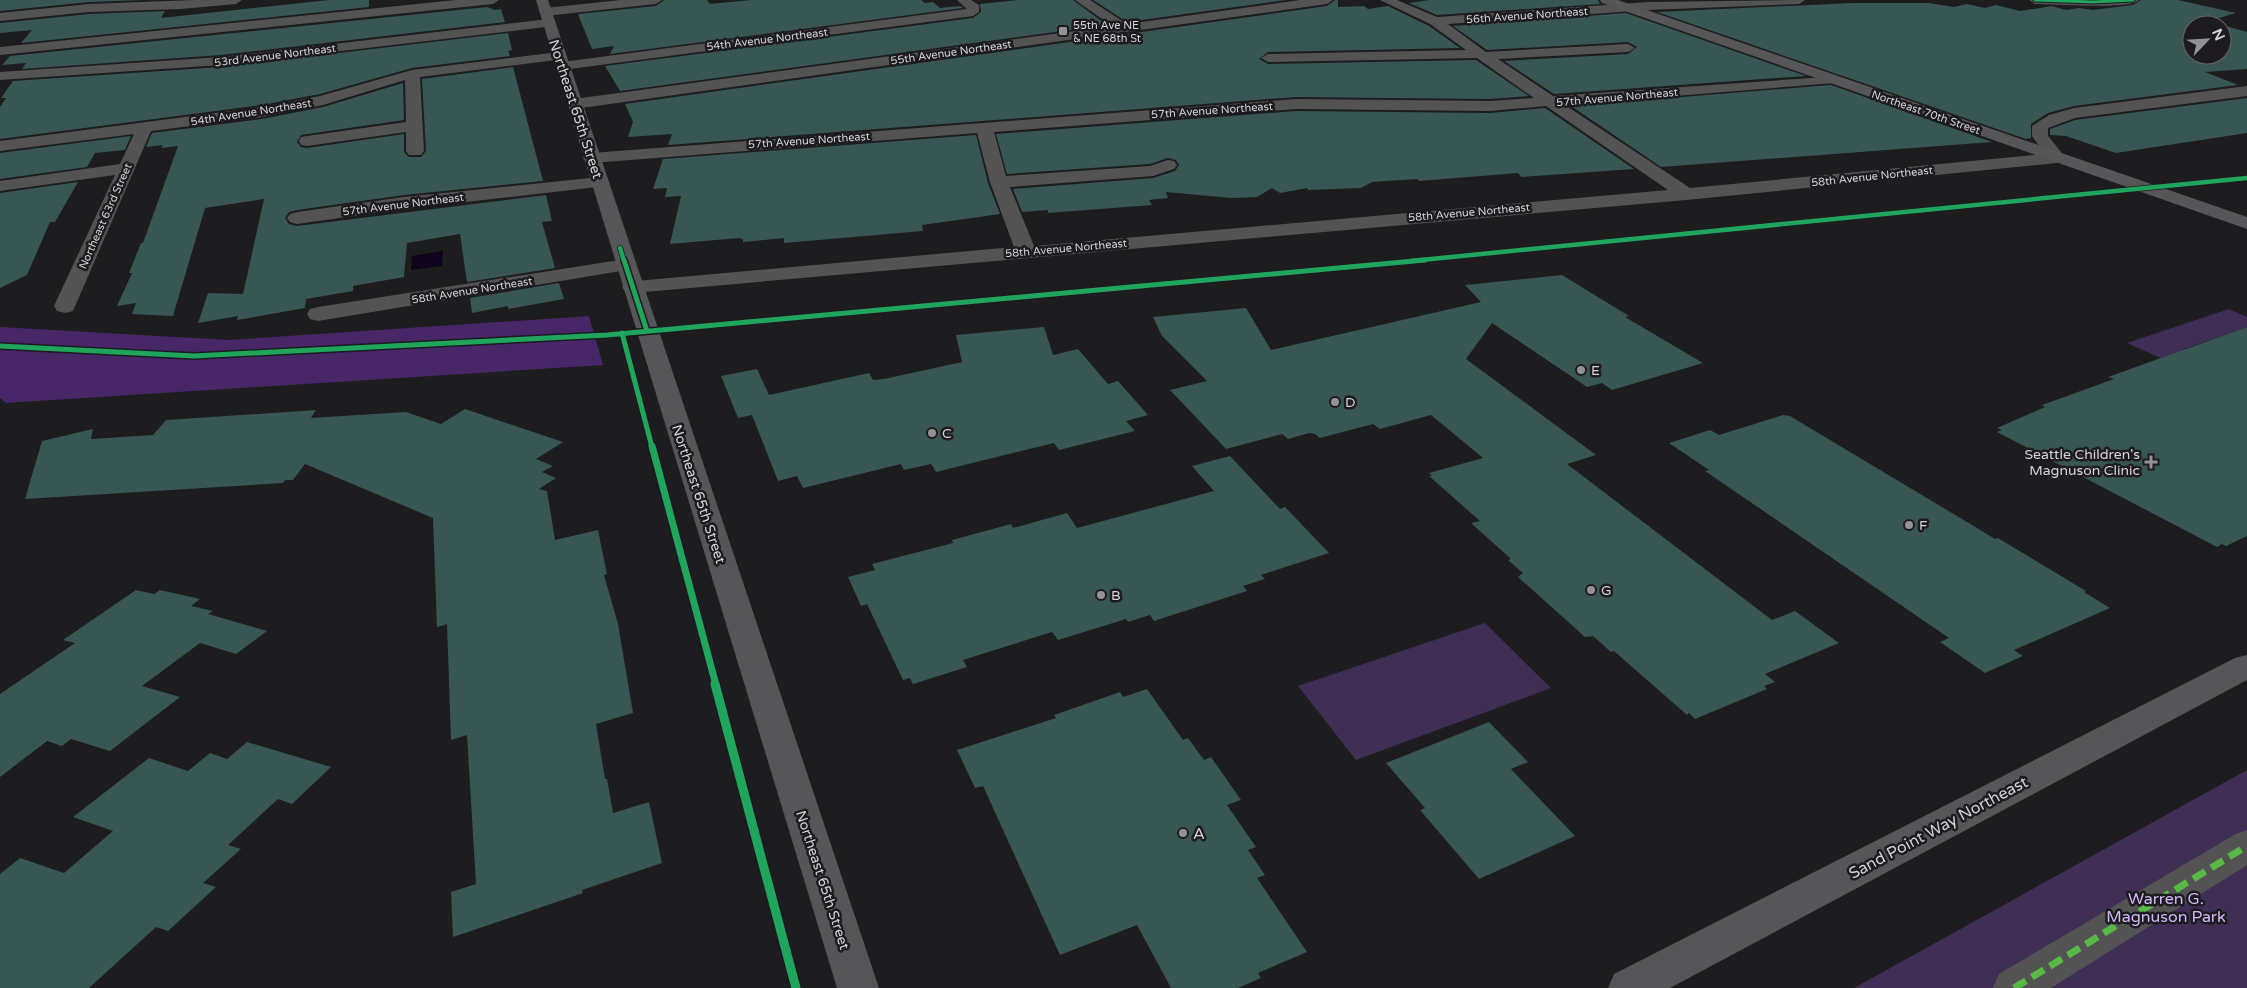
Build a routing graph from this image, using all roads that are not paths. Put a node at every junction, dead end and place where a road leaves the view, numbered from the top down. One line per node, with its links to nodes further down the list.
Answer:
1 (236, 0): 14 (street)
2 (493, 0): 18 (street)
3 (656, 0): 13 (street, 53rd Avenue Northeast)
4 (963, 0): 21 (street, 54th Avenue Northeast)
5 (1081, 0): 16 (street)
6 (1327, 0): 16 (street, 55th Avenue Northeast)
7 (1386, 0): 15 (street)
8 (1606, 0): 12 (main road, Northeast 70th Street)
9 (1799, 0): 12 (street, 56th Avenue Northeast)
10 (2035, 0): 11 (street)
11 (2133, 0)
12 (1629, 8): 15 (street, 56th Avenue Northeast); 24 (main road, Northeast 70th Street)
13 (545, 12): 21 (main road, Northeast 65th Street); 23 (street, 53rd Avenue Northeast)
14 (0, 17)
15 (1435, 21): 19 (street)
16 (1125, 28): 27 (street, 55th Avenue Northeast)
17 (1628, 48): 19 (street)
18 (0, 51)
19 (1481, 55): 20 (street); 26 (street)
20 (1268, 58)
21 (560, 61): 22 (street, 54th Avenue Northeast); 27 (main road, Northeast 65th Street)
22 (412, 74): 28 (street); 29 (street, 54th Avenue Northeast)
23 (0, 76)
24 (1834, 79): 26 (street, 57th Avenue Northeast); 35 (main road, Northeast 70th Street)
25 (2247, 91): 35 (street)
26 (1551, 102): 30 (street, 57th Avenue Northeast); 41 (street)
27 (574, 104): 34 (main road, Northeast 65th Street)
28 (414, 126): 31 (street); 33 (street)
29 (145, 127): 32 (street, 54th Avenue Northeast); 37 (street, Northeast 63rd Street)
30 (984, 127): 34 (street, 57th Avenue Northeast); 39 (street)
31 (307, 141)
32 (0, 146)
33 (416, 151)
34 (592, 158): 38 (main road, Northeast 65th Street)
35 (2057, 158): 41 (street, 58th Avenue Northeast); 43 (main road, Northeast 70th Street)
36 (1168, 165): 39 (street)
37 (127, 168): 40 (street); 47 (street, Northeast 63rd Street)
38 (600, 182): 42 (street, 57th Avenue Northeast); 45 (main road, Northeast 65th Street)
39 (999, 182): 44 (street)
40 (0, 186)
41 (1686, 194): 44 (street, 58th Avenue Northeast)
42 (297, 218)
43 (2246, 222)
44 (1026, 252): 46 (street, 58th Avenue Northeast)
45 (626, 265): 46 (main road, Northeast 65th Street); 48 (street, 58th Avenue Northeast)
46 (633, 287): 51 (main road, Northeast 65th Street)
47 (65, 306)
48 (318, 314)
49 (2247, 666): 52 (main road, Sand Point Way Northeast)
50 (2247, 846): 53 (street)
51 (858, 988)
52 (1629, 988)
53 (2014, 988)

